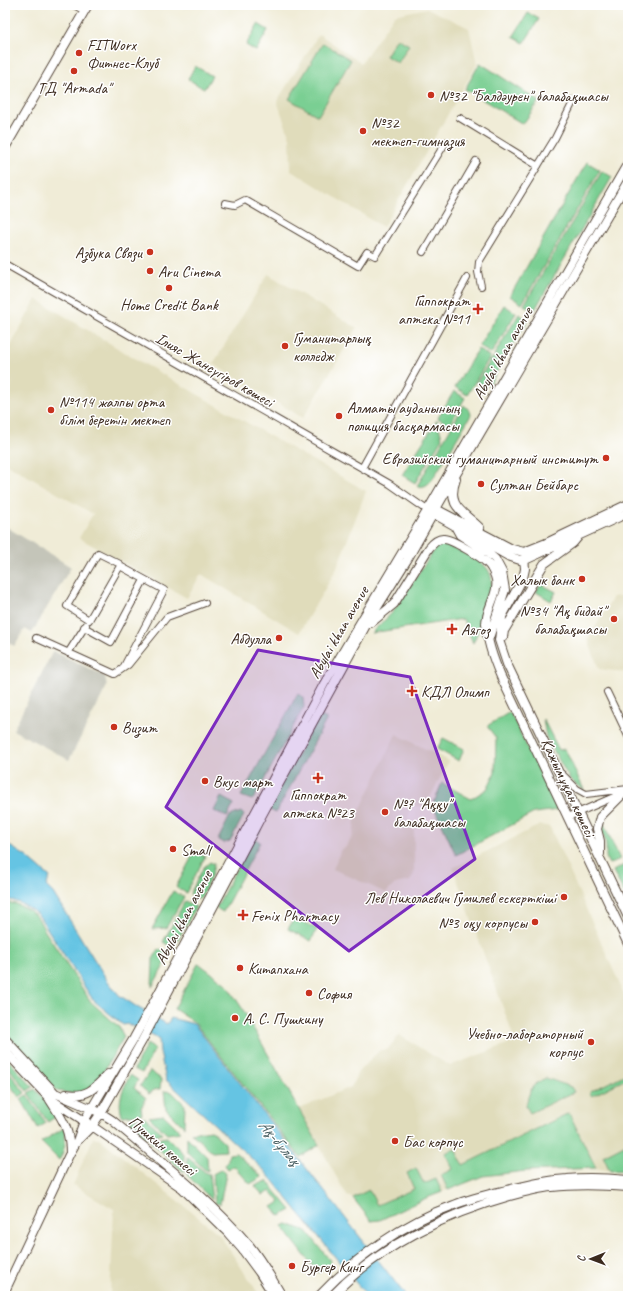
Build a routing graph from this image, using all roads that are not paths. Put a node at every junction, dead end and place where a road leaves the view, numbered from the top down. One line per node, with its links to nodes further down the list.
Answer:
1 (74, 5): 2 (street)
2 (87, 8): 6 (main road)
3 (574, 100): 9 (street)
4 (460, 118): 9 (street)
5 (446, 142): 11 (street)
6 (5, 148)
7 (476, 161): 12 (street)
8 (628, 164): 19 (main road, Abylai khan avenue)
9 (538, 166): 15 (street)
10 (628, 181): 16 (main road, Abylai khan avenue)
11 (225, 203)
12 (423, 252)
13 (5, 264): 17 (street, Ілияс Жансүгіров көшесі)
14 (467, 278): 17 (street)
15 (481, 286)
16 (468, 454): 19 (main road, Abylai khan avenue); 22 (main road)
17 (362, 468): 19 (street, Ілияс Жансүгіров көшесі)
18 (628, 504): 24 (main road)
19 (432, 510): 21 (main road); 22 (main road); 32 (main road, Abylai khan avenue); 47 (main road, Abylai khan avenue)
20 (628, 513): 23 (main road)
21 (455, 526): 25 (main road); 34 (main road)
22 (489, 537): 24 (main road)
23 (578, 537): 25 (main road); 35 (main road)
24 (524, 552): 25 (main road)
25 (524, 561): 29 (main road)
26 (120, 566): 27 (street); 30 (street); 30 (street)
27 (144, 580): 31 (street); 37 (street)
28 (205, 603): 37 (street)
29 (502, 618): 34 (main road); 35 (main road)
30 (89, 620): 31 (street)
31 (84, 627): 36 (street)
32 (365, 627): 34 (main road, Қажымұқан көшесі); 47 (main road, Abylai khan avenue)
33 (36, 638): 36 (street)
34 (488, 640): 43 (main road, Қажымұқан көшесі)
35 (502, 650): 40 (main road, Қажымұқан көшесі)
36 (68, 653): 37 (street)
37 (123, 668)
38 (607, 692): 39 (street)
39 (628, 736)
40 (559, 771): 41 (street); 42 (main road, Қажымұқан көшесі)
41 (627, 790): 42 (street); 44 (main road)
42 (579, 813): 43 (street); 44 (main road, Қажымұқан көшесі)
43 (568, 818): 46 (main road, Қажымұқан көшесі)
44 (600, 857): 45 (main road, Қажымұқан көшесі)
45 (628, 917)
46 (628, 944)
47 (160, 1000): 50 (main road, Abylai khan avenue); 54 (main road)
48 (5, 1039): 51 (main road, Пушкин көшесі)
49 (5, 1052): 52 (main road, Пушкин көшесі)
50 (120, 1062): 51 (main road); 53 (main road, Abylai khan avenue)
51 (55, 1092): 53 (main road, Пушкин көшесі)
52 (49, 1098): 55 (main road, Пушкин көшесі); 60 (main road)
53 (92, 1109): 54 (main road, Пушкин көшесі); 55 (main road, Abylai khan avenue)
54 (101, 1113): 56 (main road); 57 (main road, Пушкин көшесі)
55 (84, 1121): 56 (main road, Пушкин көшесі); 58 (main road, Abylai khan avenue)
56 (92, 1126): 58 (main road); 59 (main road, Пушкин көшесі)
57 (128, 1134): 59 (main road); 66 (main road, Пушкин көшесі)
58 (77, 1141): 60 (main road)
59 (119, 1145): 65 (main road, Пушкин көшесі)
60 (70, 1155): 63 (main road)
61 (628, 1180): 67 (main road)
62 (628, 1187): 68 (main road)
63 (5, 1291): 64 (street)
64 (6, 1296)
65 (274, 1296)
66 (282, 1296)
67 (319, 1296)
68 (332, 1296)

